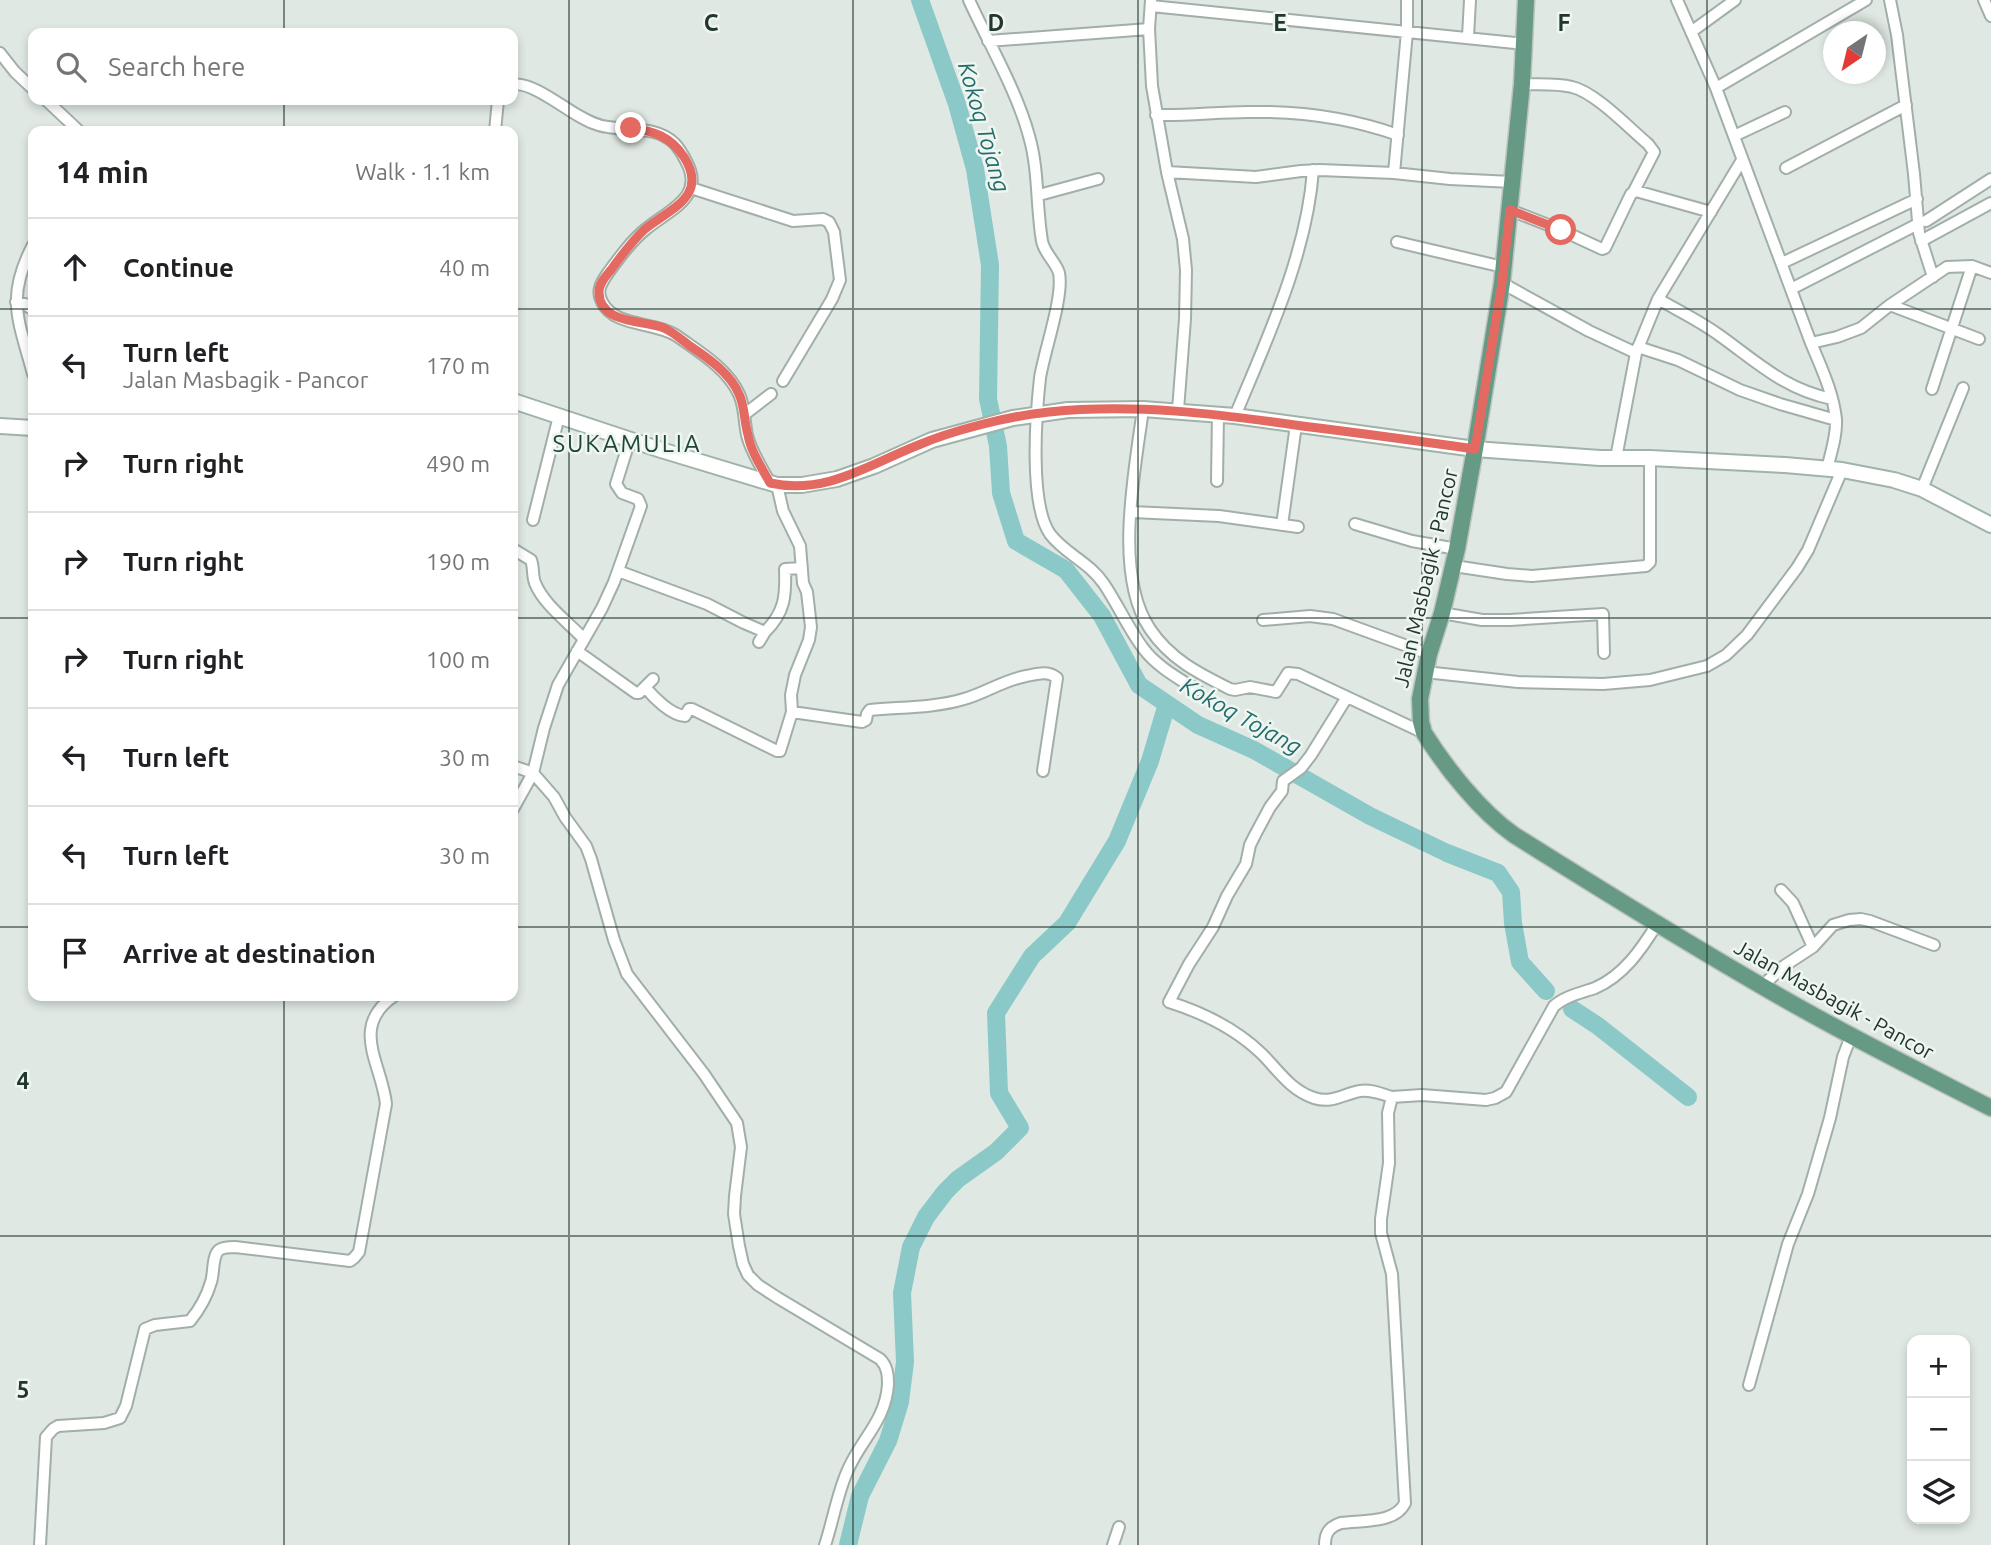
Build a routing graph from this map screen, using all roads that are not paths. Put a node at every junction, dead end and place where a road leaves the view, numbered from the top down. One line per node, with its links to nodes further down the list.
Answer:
1 (969, 0): 16 (street)
2 (1407, 0): 13 (street)
3 (1470, 0): 15 (street)
4 (1526, 0): 17 (main road, Jalan Masbagik - Pancor)
5 (1677, 0): 14 (street)
6 (1735, 0): 14 (street)
7 (1866, 0): 22 (street)
8 (1890, 0): 25 (street)
9 (1984, 0): 11 (street)
10 (1151, 3): 12 (street); 13 (street)
11 (1991, 16)
12 (1149, 29): 16 (street); 27 (street)
13 (1407, 32): 15 (street); 30 (street)
14 (1691, 32): 22 (street)
15 (1468, 37): 17 (street)
16 (988, 41): 42 (street)
17 (1525, 44): 21 (main road, Jalan Masbagik - Pancor)
18 (0, 53): 20 (street)
19 (518, 83): 40 (street)
20 (28, 84)
21 (1522, 84): 39 (main road, Jalan Masbagik - Pancor); 41 (street)
22 (1716, 88): 31 (street)
23 (51, 105): 28 (street)
24 (498, 105): 29 (street)
25 (1906, 105): 33 (street); 43 (street)
26 (1785, 112): 31 (street)
27 (1156, 115): 30 (street); 35 (street)
28 (74, 126)
29 (495, 126)
30 (1398, 135): 36 (street)
31 (1734, 136): 32 (street)
32 (1742, 160): 46 (street); 51 (street)
33 (1786, 168)
34 (1312, 170): 35 (street); 36 (street); 79 (street)
35 (1167, 172): 74 (street)
36 (1394, 173): 39 (street)
37 (1098, 179): 42 (street)
38 (1991, 179): 47 (street)
39 (1512, 182): 45 (main road, Jalan Masbagik - Pancor)
40 (691, 188): 67 (street); 75 (street)
41 (1634, 191): 45 (street); 46 (street)
42 (1043, 193): 76 (street)
43 (1917, 199): 47 (street); 51 (street)
44 (1991, 203): 49 (street)
45 (1510, 210): 53 (main road, Jalan Masbagik - Pancor)
46 (1711, 212): 58 (street)
47 (1922, 222): 49 (street); 57 (street)
48 (1397, 242): 53 (street)
49 (1921, 242): 55 (street)
50 (28, 255): 59 (street)
51 (1782, 263): 57 (street)
52 (1972, 266): 54 (street); 55 (street); 62 (street)
53 (1503, 267): 56 (main road, Jalan Masbagik - Pancor)
54 (1991, 273)
55 (1933, 277): 60 (street)
56 (1502, 283): 65 (street); 85 (main road, Jalan Masbagik - Pancor)
57 (1791, 289): 64 (street)
58 (1658, 299): 65 (street); 71 (street)
59 (16, 302): 61 (street); 66 (street)
60 (1890, 305): 62 (street); 64 (street)
61 (28, 306)
62 (1951, 328): 63 (street); 69 (street)
63 (1979, 339)
64 (1811, 344): 71 (street)
65 (1637, 350): 80 (street); 86 (street)
66 (28, 357)
67 (783, 381)
68 (1962, 388): 92 (street)
69 (1932, 389)
70 (771, 394): 75 (street)
71 (1832, 399): 80 (street)
72 (518, 403): 78 (street)
73 (1143, 409): 74 (street); 76 (street); 93 (street)
74 (1178, 411): 77 (street)
75 (745, 414): 91 (street)
76 (1036, 414): 91 (street); 111 (street)
77 (1218, 414): 79 (street); 90 (street)
78 (559, 416): 84 (street); 94 (street)
79 (1235, 416): 81 (street)
80 (1836, 420): 88 (street)
81 (1296, 425): 85 (street); 96 (street)
82 (0, 426): 83 (street)
83 (28, 428)
84 (630, 439): 91 (street); 103 (street)
85 (1475, 449): 86 (street); 99 (main road, Jalan Masbagik - Pancor)
86 (1616, 458): 87 (street)
87 (1650, 458): 88 (street); 101 (street)
88 (1827, 469): 89 (street)
89 (1842, 470): 92 (street); 110 (street)
90 (1217, 481)
91 (773, 484): 102 (street)
92 (1922, 489): 97 (street)
93 (1132, 512): 96 (street); 112 (street)
94 (533, 520)
95 (1355, 524): 99 (street)
96 (1282, 525): 98 (street)
97 (1991, 525)
98 (1298, 527)
99 (1457, 549): 101 (main road, Jalan Masbagik - Pancor)
100 (518, 552): 106 (street)
101 (1454, 566): 104 (main road, Jalan Masbagik - Pancor)
102 (802, 568): 103 (street); 113 (street)
103 (618, 571): 106 (street)
104 (1442, 613): 108 (street); 109 (main road, Jalan Masbagik - Pancor)
105 (1263, 620): 109 (street)
106 (584, 639): 107 (street)
107 (577, 651): 113 (street); 117 (street)
108 (1604, 653)
109 (1429, 654): 110 (main road, Jalan Masbagik - Pancor)
110 (1424, 672): 114 (main road, Jalan Masbagik - Pancor)
111 (1197, 690)
112 (1348, 697): 114 (street); 126 (street)
113 (792, 712): 116 (street)
114 (1424, 733): 120 (main road, Jalan Masbagik - Pancor)
115 (518, 768): 117 (street)
116 (1043, 771)
117 (533, 773): 118 (street); 131 (street)
118 (518, 800)
119 (1782, 890): 122 (street)
120 (1657, 924): 123 (main road, Jalan Masbagik - Pancor); 126 (street)
121 (1934, 945): 122 (street)
122 (1813, 947): 123 (street)
123 (1762, 986): 125 (main road, Jalan Masbagik - Pancor)
124 (386, 1001): 130 (street)
125 (1851, 1036): 127 (main road, Jalan Masbagik - Pancor); 128 (street)
126 (1392, 1097): 133 (street)
127 (1991, 1108)
128 (1749, 1385)
129 (1119, 1527): 132 (street)
130 (40, 1545)
131 (825, 1545)
132 (1114, 1545)
133 (1325, 1545)

